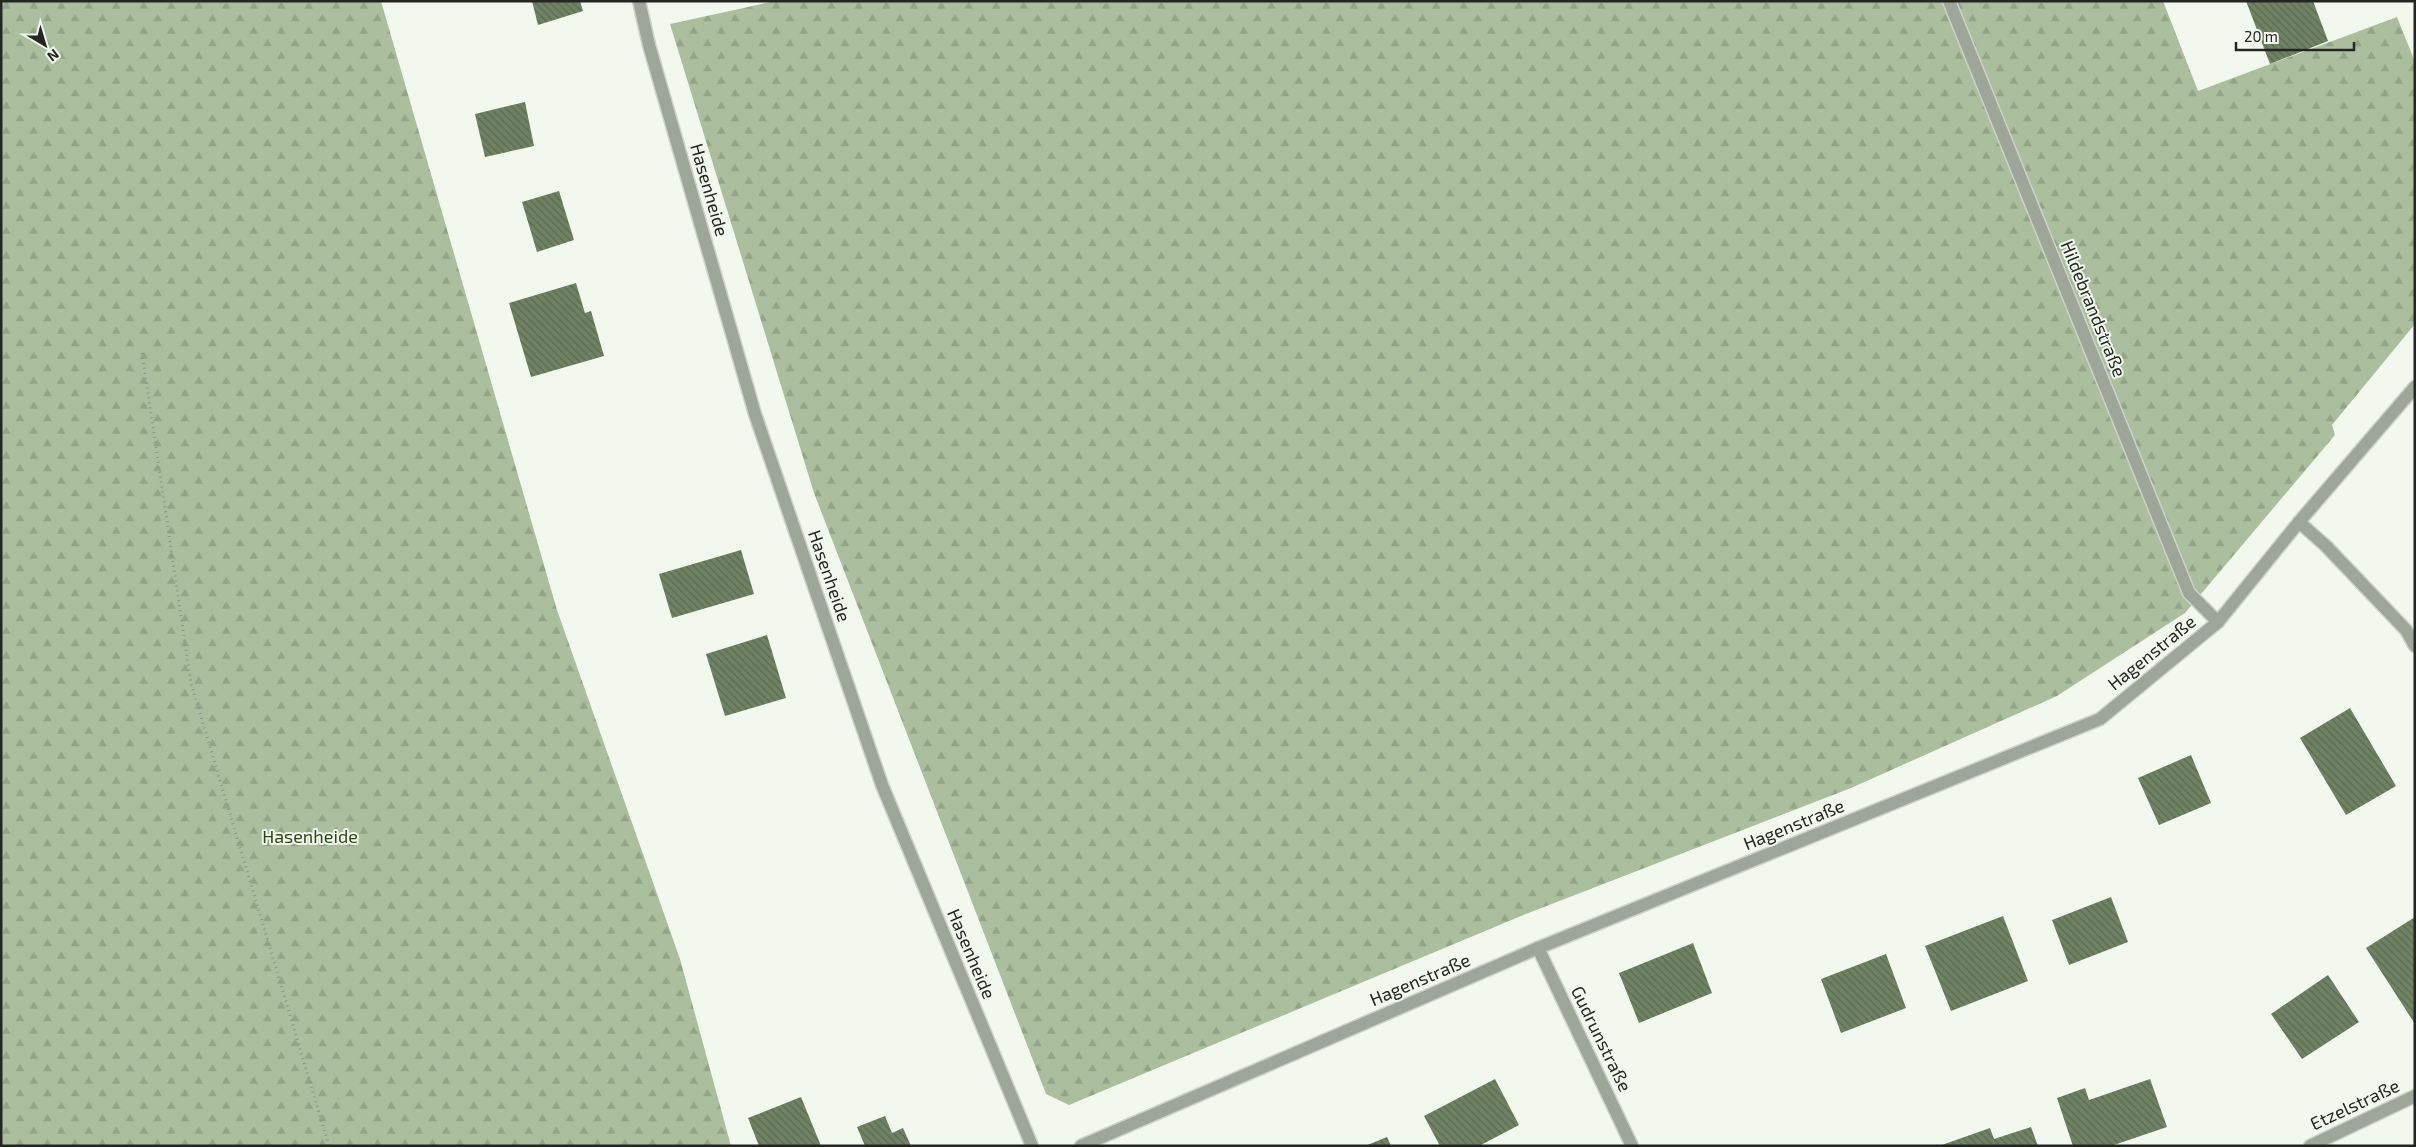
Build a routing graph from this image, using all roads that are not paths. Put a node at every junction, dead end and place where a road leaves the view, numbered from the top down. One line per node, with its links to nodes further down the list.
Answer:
1 (640, 1): 9 (street, Hasenheide)
2 (1949, 1): 5 (street, Hildebrandstraße)
3 (2415, 387): 4 (street, Hagenstraße)
4 (2299, 522): 5 (street, Hagenstraße); 6 (street)
5 (2218, 622): 7 (street, Hagenstraße)
6 (2415, 646)
7 (1538, 948): 10 (street, Hagenstraße); 11 (street, Gudrunstraße)
8 (2415, 1096): 12 (street, Etzelstraße)
9 (1032, 1146)
10 (1081, 1146)
11 (1632, 1146)
12 (2310, 1146)

